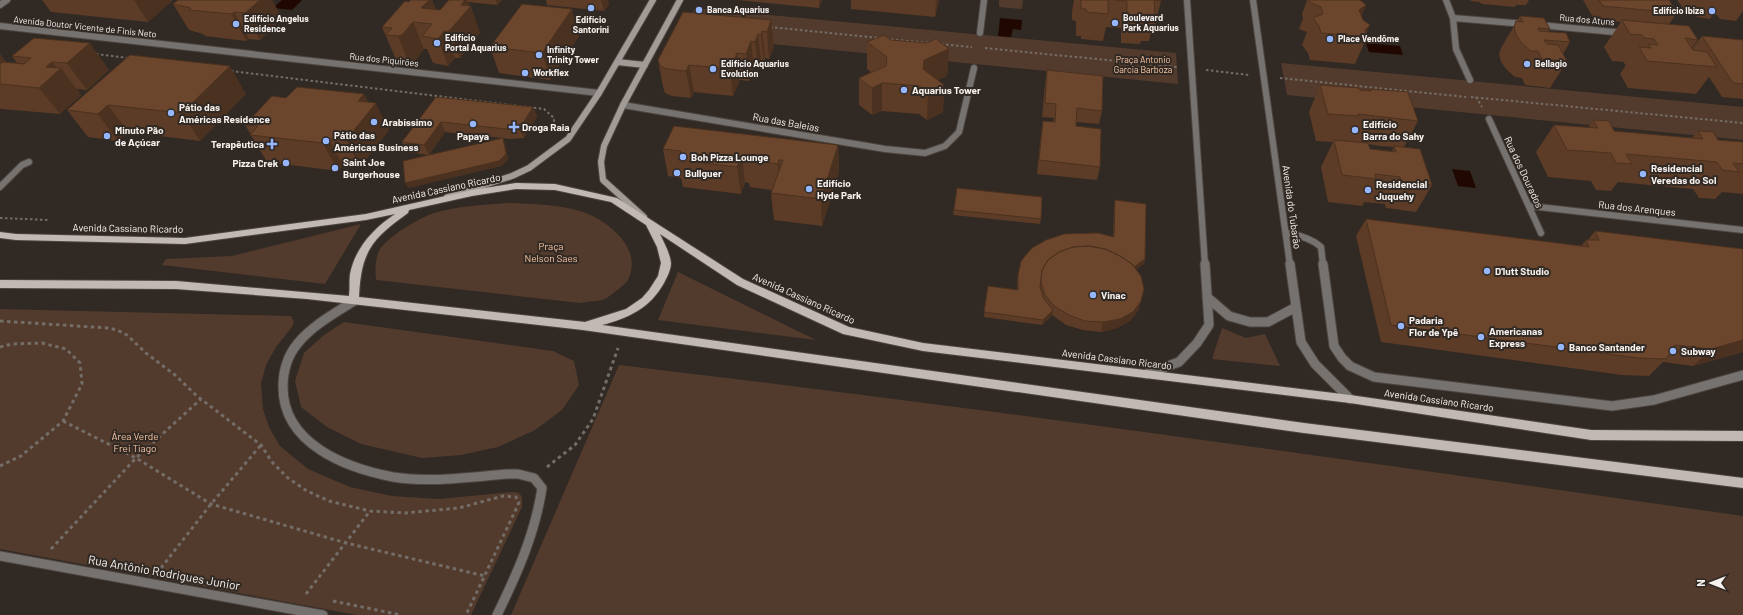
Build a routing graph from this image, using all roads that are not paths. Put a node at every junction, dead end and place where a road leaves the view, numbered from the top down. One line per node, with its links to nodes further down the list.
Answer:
1 (7, 0): 8 (street)
2 (653, 0): 14 (street)
3 (680, 0): 15 (street)
4 (984, 0): 11 (street)
5 (1186, 0): 31 (street)
6 (1253, 0): 27 (street, Avenida do Tubarão)
7 (1446, 0): 9 (street)
8 (0, 6)
9 (1453, 18): 12 (street, Rua dos Atuns); 17 (street)
10 (0, 26): 13 (street, Avenida Doutor Vicente de Finis Neto)
11 (980, 33)
12 (1633, 33)
13 (168, 45): 18 (street, Rua dos Piquirões)
14 (617, 62): 15 (street); 18 (street)
15 (644, 65): 19 (street)
16 (974, 68): 19 (street, Rua das Baleias)
17 (1470, 80)
18 (599, 94): 24 (street)
19 (623, 104): 25 (street)
20 (1489, 119): 23 (street, Rua dos Dourados)
21 (29, 162): 22 (street)
22 (0, 187)
23 (1530, 206): 26 (street, Rua dos Arenques); 28 (street, Rua dos Dourados)
24 (410, 208): 25 (main road, Avenida Cassiano Ricardo); 29 (main road, Avenida Cassiano Ricardo); 32 (main road)
25 (649, 222): 34 (main road); 35 (main road, Avenida Cassiano Ricardo)
26 (1743, 230)
27 (1286, 233): 33 (street, Avenida do Tubarão); 36 (street)
28 (1541, 233)
29 (0, 235)
30 (0, 284): 32 (main road)
31 (1207, 297): 33 (street); 35 (street)
32 (354, 301): 34 (main road); 42 (street)
33 (1296, 307): 37 (street, Avenida do Tubarão)
34 (583, 326): 39 (main road)
35 (1146, 374): 37 (main road, Avenida Cassiano Ricardo)
36 (1743, 375)
37 (1350, 399): 38 (main road, Avenida Cassiano Ricardo)
38 (1743, 436)
39 (1743, 482)
40 (0, 556): 41 (street, Rua Antônio Rodrigues Junior)
41 (323, 615)
42 (497, 615)

